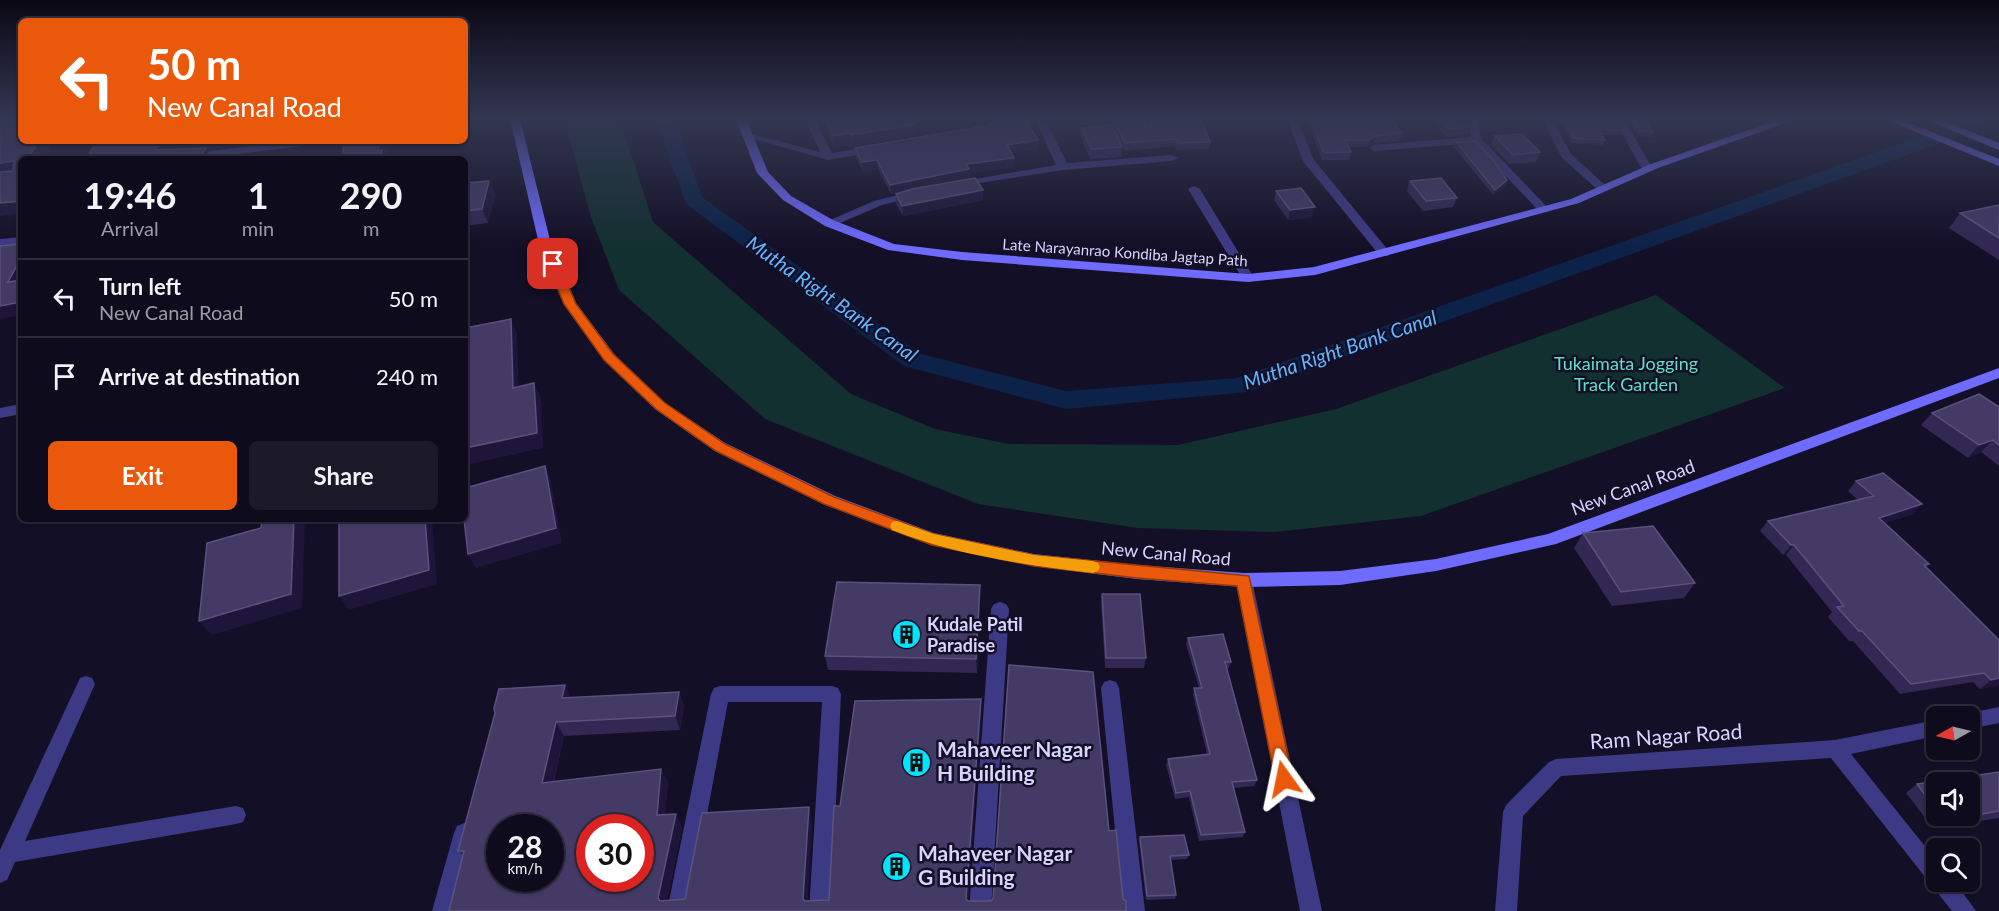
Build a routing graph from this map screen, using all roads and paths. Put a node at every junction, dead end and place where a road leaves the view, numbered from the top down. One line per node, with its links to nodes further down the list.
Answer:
1 (525, 162): 25 (street, New Canal Road)
2 (759, 162): 17 (street, Late Narayanrao Kondiba Jagtap Path)
3 (1060, 162): 10 (street)
4 (1129, 162): 10 (street)
5 (1309, 162): 20 (street)
6 (1498, 162): 16 (street)
7 (1572, 162): 13 (street)
8 (1643, 162): 11 (street)
9 (1666, 162): 11 (street, Late Narayanrao Kondiba Jagtap Path)
10 (1063, 167): 12 (street)
11 (1647, 169): 13 (street, Late Narayanrao Kondiba Jagtap Path)
12 (945, 188)
13 (1602, 188): 16 (street, Late Narayanrao Kondiba Jagtap Path)
14 (1194, 189): 21 (street)
15 (923, 192): 17 (street)
16 (1544, 210): 20 (street, Late Narayanrao Kondiba Jagtap Path)
17 (829, 223): 21 (street, Late Narayanrao Kondiba Jagtap Path)
18 (18, 241): 19 (street)
19 (0, 243)
20 (1384, 253): 21 (street, Late Narayanrao Kondiba Jagtap Path)
21 (1248, 278)
22 (1999, 373): 25 (street, New Canal Road)
23 (18, 410): 24 (street)
24 (0, 413)
25 (1244, 580): 44 (street)
26 (1000, 609): 42 (street)
27 (86, 684): 35 (street)
28 (1110, 688): 43 (street)
29 (1999, 715): 30 (street)
30 (1980, 719)
31 (1926, 730): 32 (street, Ram Nagar Road)
32 (1835, 749): 36 (street); 45 (street, Ram Nagar Road)
33 (236, 815): 35 (street)
34 (468, 819): 39 (street)
35 (10, 853): 37 (street)
36 (1926, 863)
37 (0, 873)
38 (1950, 892): 46 (street)
39 (443, 911)
40 (678, 911): 41 (street)
41 (820, 911)
42 (980, 911)
43 (1134, 911)
44 (1311, 911)
45 (1506, 911)
46 (1965, 911)

